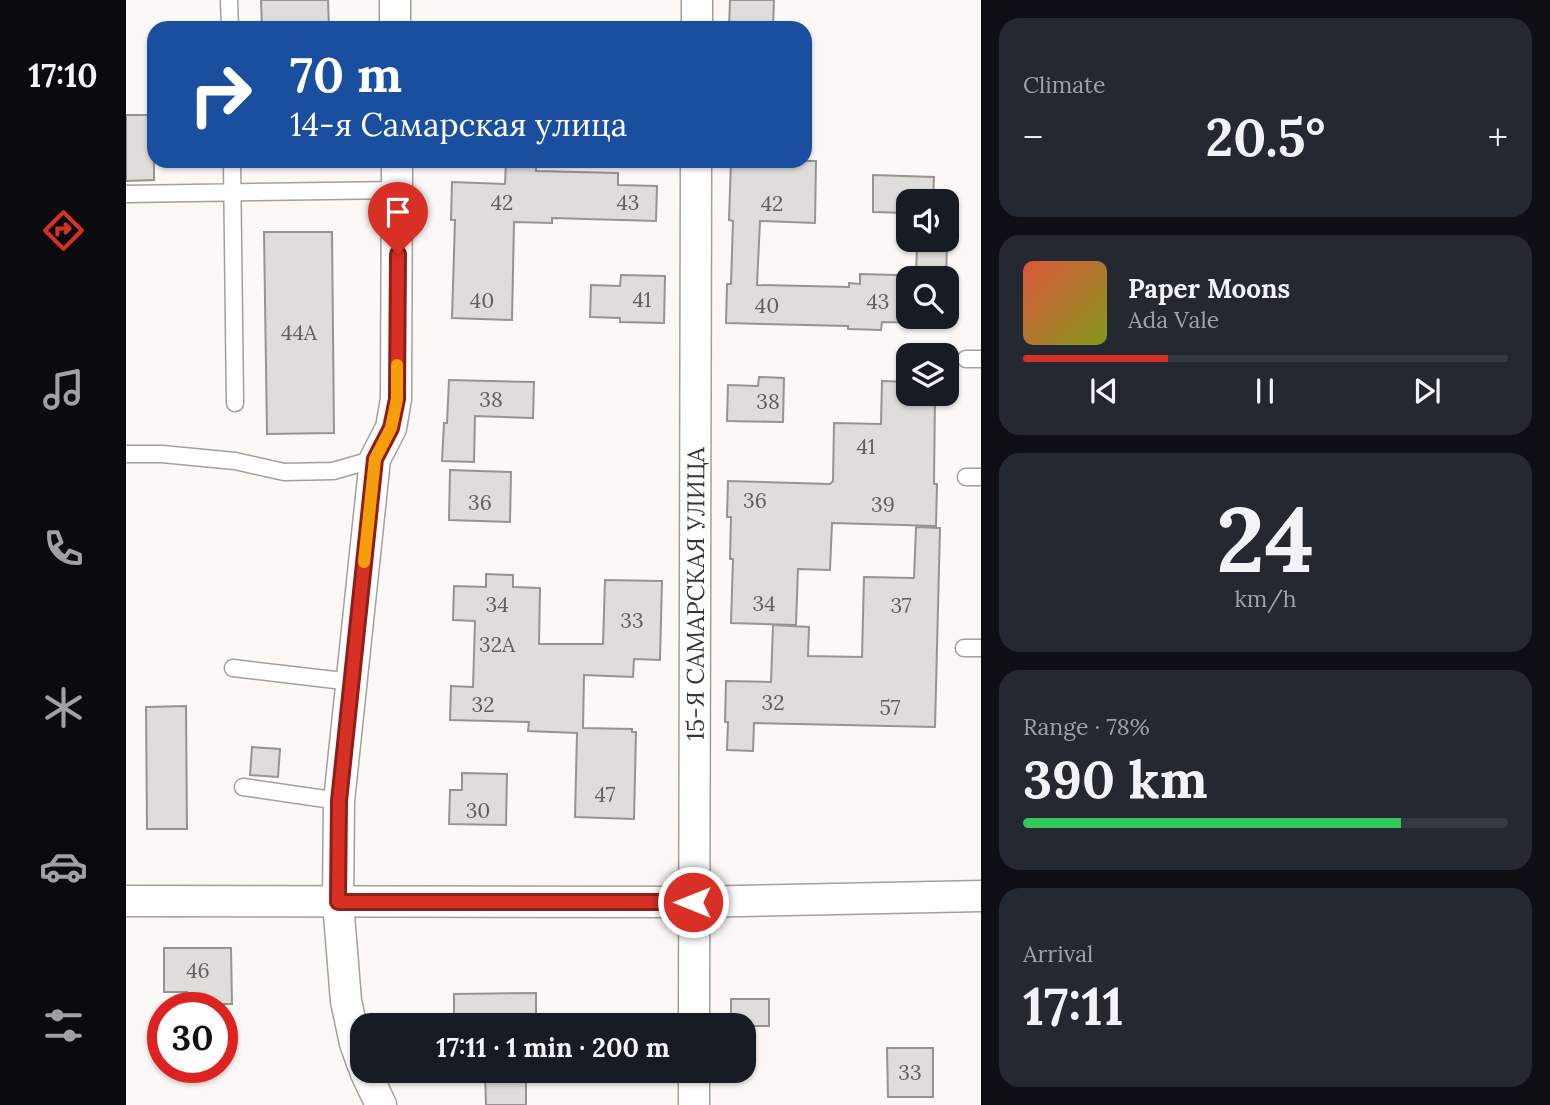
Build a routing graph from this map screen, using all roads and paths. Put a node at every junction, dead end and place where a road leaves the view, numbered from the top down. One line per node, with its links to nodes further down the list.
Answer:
1 (229, 0): 4 (lane)
2 (395, 0): 5 (street)
3 (697, 0): 6 (street)
4 (230, 21)
5 (395, 21)
6 (697, 21)
7 (232, 168): 10 (lane)
8 (696, 168): 24 (street, 15-Я САМАРСКАЯ УЛИЦА)
9 (397, 175): 10 (lane); 14 (street)
10 (232, 192): 11 (lane); 12 (lane)
11 (126, 194)
12 (235, 403)
13 (126, 454): 14 (lane)
14 (375, 459): 18 (street)
15 (964, 648): 16 (lane)
16 (981, 648)
17 (233, 668): 18 (lane)
18 (352, 682): 20 (street)
19 (243, 787): 20 (lane)
20 (339, 801): 23 (street)
21 (981, 896): 24 (street)
22 (126, 901): 23 (street)
23 (338, 902): 24 (street); 26 (street)
24 (693, 902): 25 (street, 15-Я САМАРСКАЯ УЛИЦА)
25 (694, 1013)
26 (350, 1020)
27 (371, 1083): 29 (street)
28 (694, 1083): 30 (street)
29 (381, 1105)
30 (694, 1105)

